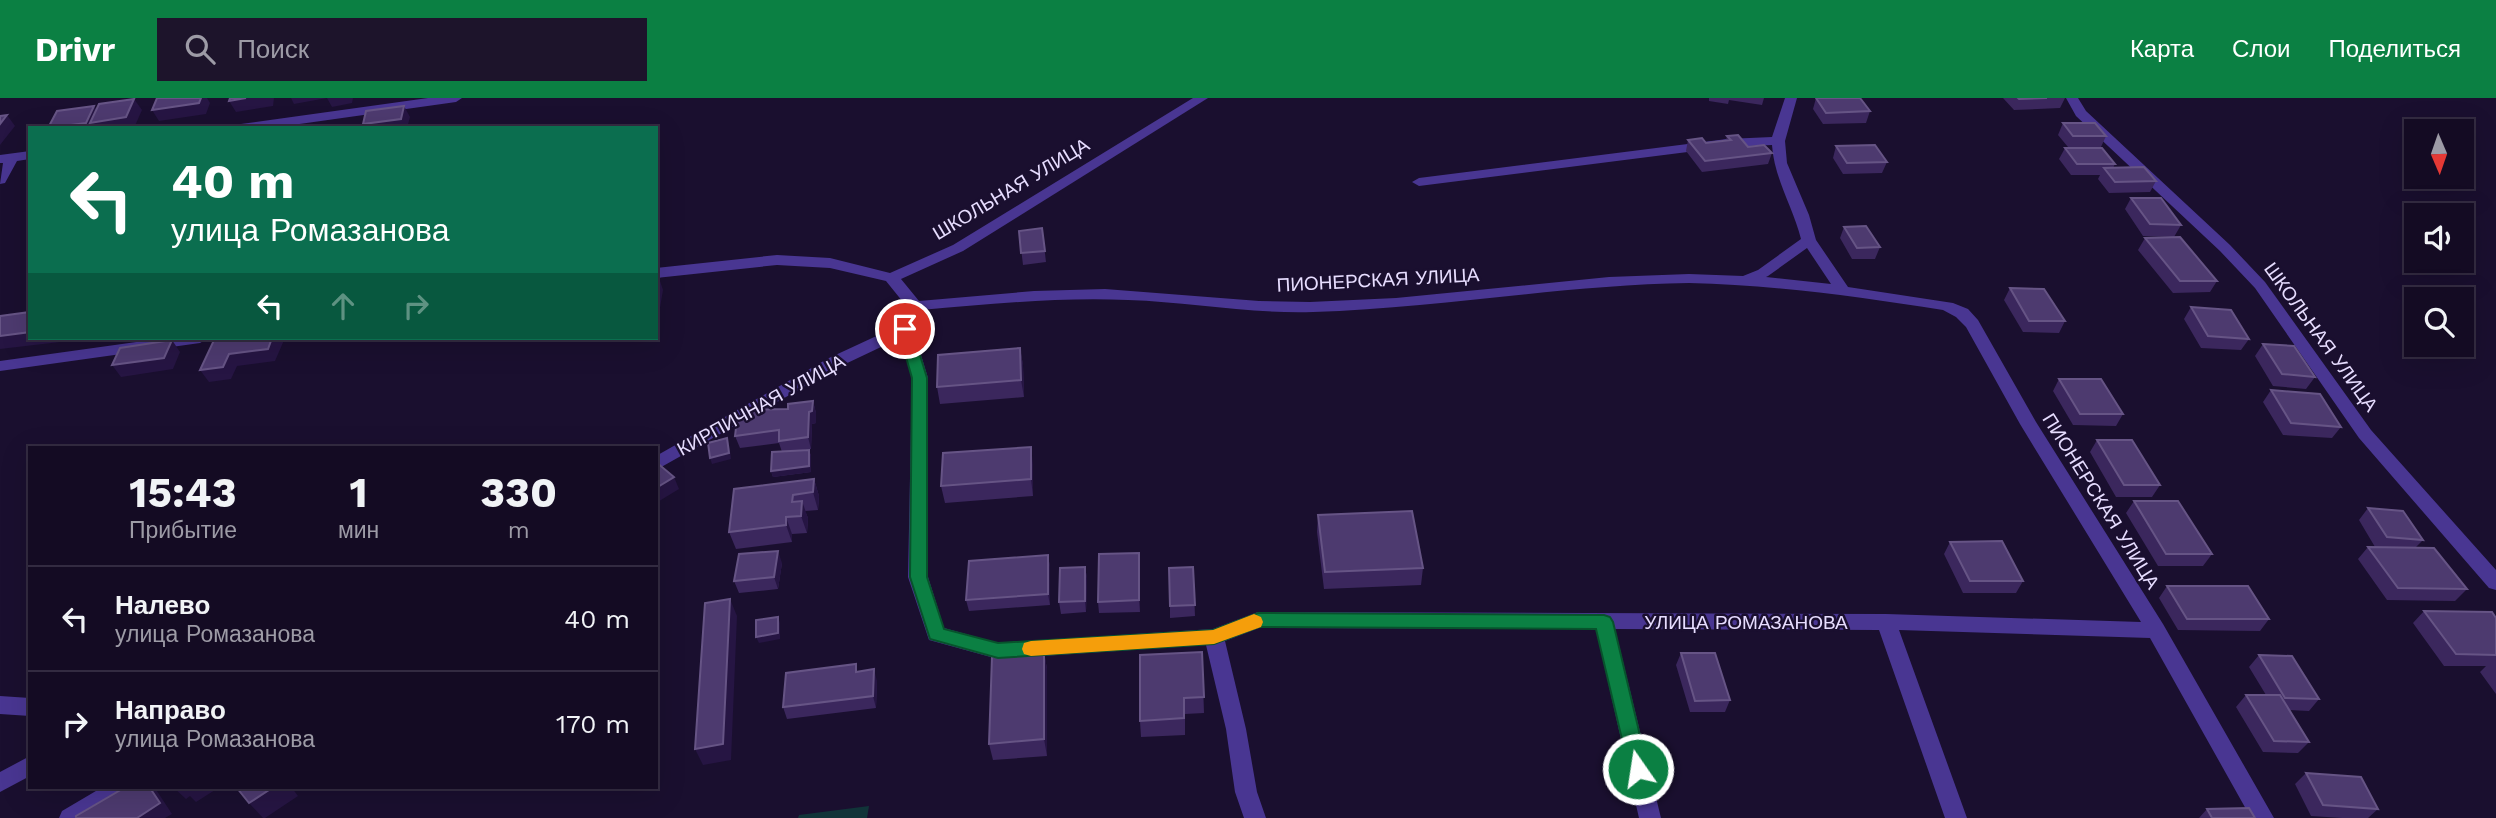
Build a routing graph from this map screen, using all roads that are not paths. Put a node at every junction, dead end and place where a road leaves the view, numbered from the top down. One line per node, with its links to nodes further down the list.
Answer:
1 (456, 98): 5 (street)
2 (1202, 98): 13 (street, ШКОЛЬНАЯ УЛИЦА)
3 (1791, 98): 6 (street)
4 (2072, 98): 21 (street, ШКОЛЬНАЯ УЛИЦА)
5 (255, 126)
6 (1779, 141): 10 (street); 11 (street)
7 (28, 156): 8 (street)
8 (6, 158): 9 (street)
9 (0, 180)
10 (1419, 182)
11 (1809, 240): 14 (street); 15 (street)
12 (658, 273): 13 (street)
13 (891, 278): 16 (street)
14 (1744, 282): 15 (street, ПИОНЕРСКАЯ УЛИЦА); 16 (street, ПИОНЕРСКАЯ УЛИЦА)
15 (1843, 290): 24 (street, ПИОНЕРСКАЯ УЛИЦА)
16 (915, 306): 17 (street)
17 (905, 329): 20 (street, КИРПИЧНАЯ УЛИЦА); 25 (street, УЛИЦА РОМАЗАНОВА)
18 (186, 340): 19 (street)
19 (0, 366)
20 (658, 463)
21 (2496, 583)
22 (1604, 622): 23 (street, УЛИЦА РОМАЗАНОВА); 25 (street, УЛИЦА РОМАЗАНОВА); 33 (street)
23 (1886, 622): 24 (street, УЛИЦА РОМАЗАНОВА); 34 (street)
24 (2156, 630): 35 (street, ПИОНЕРСКАЯ УЛИЦА)
25 (1214, 637): 32 (street)
26 (0, 705): 27 (street)
27 (28, 707)
28 (28, 766): 29 (street)
29 (0, 783)
30 (118, 789): 31 (street)
31 (70, 818)
32 (1255, 818)
33 (1650, 818)
34 (1956, 818)
35 (2263, 818)

